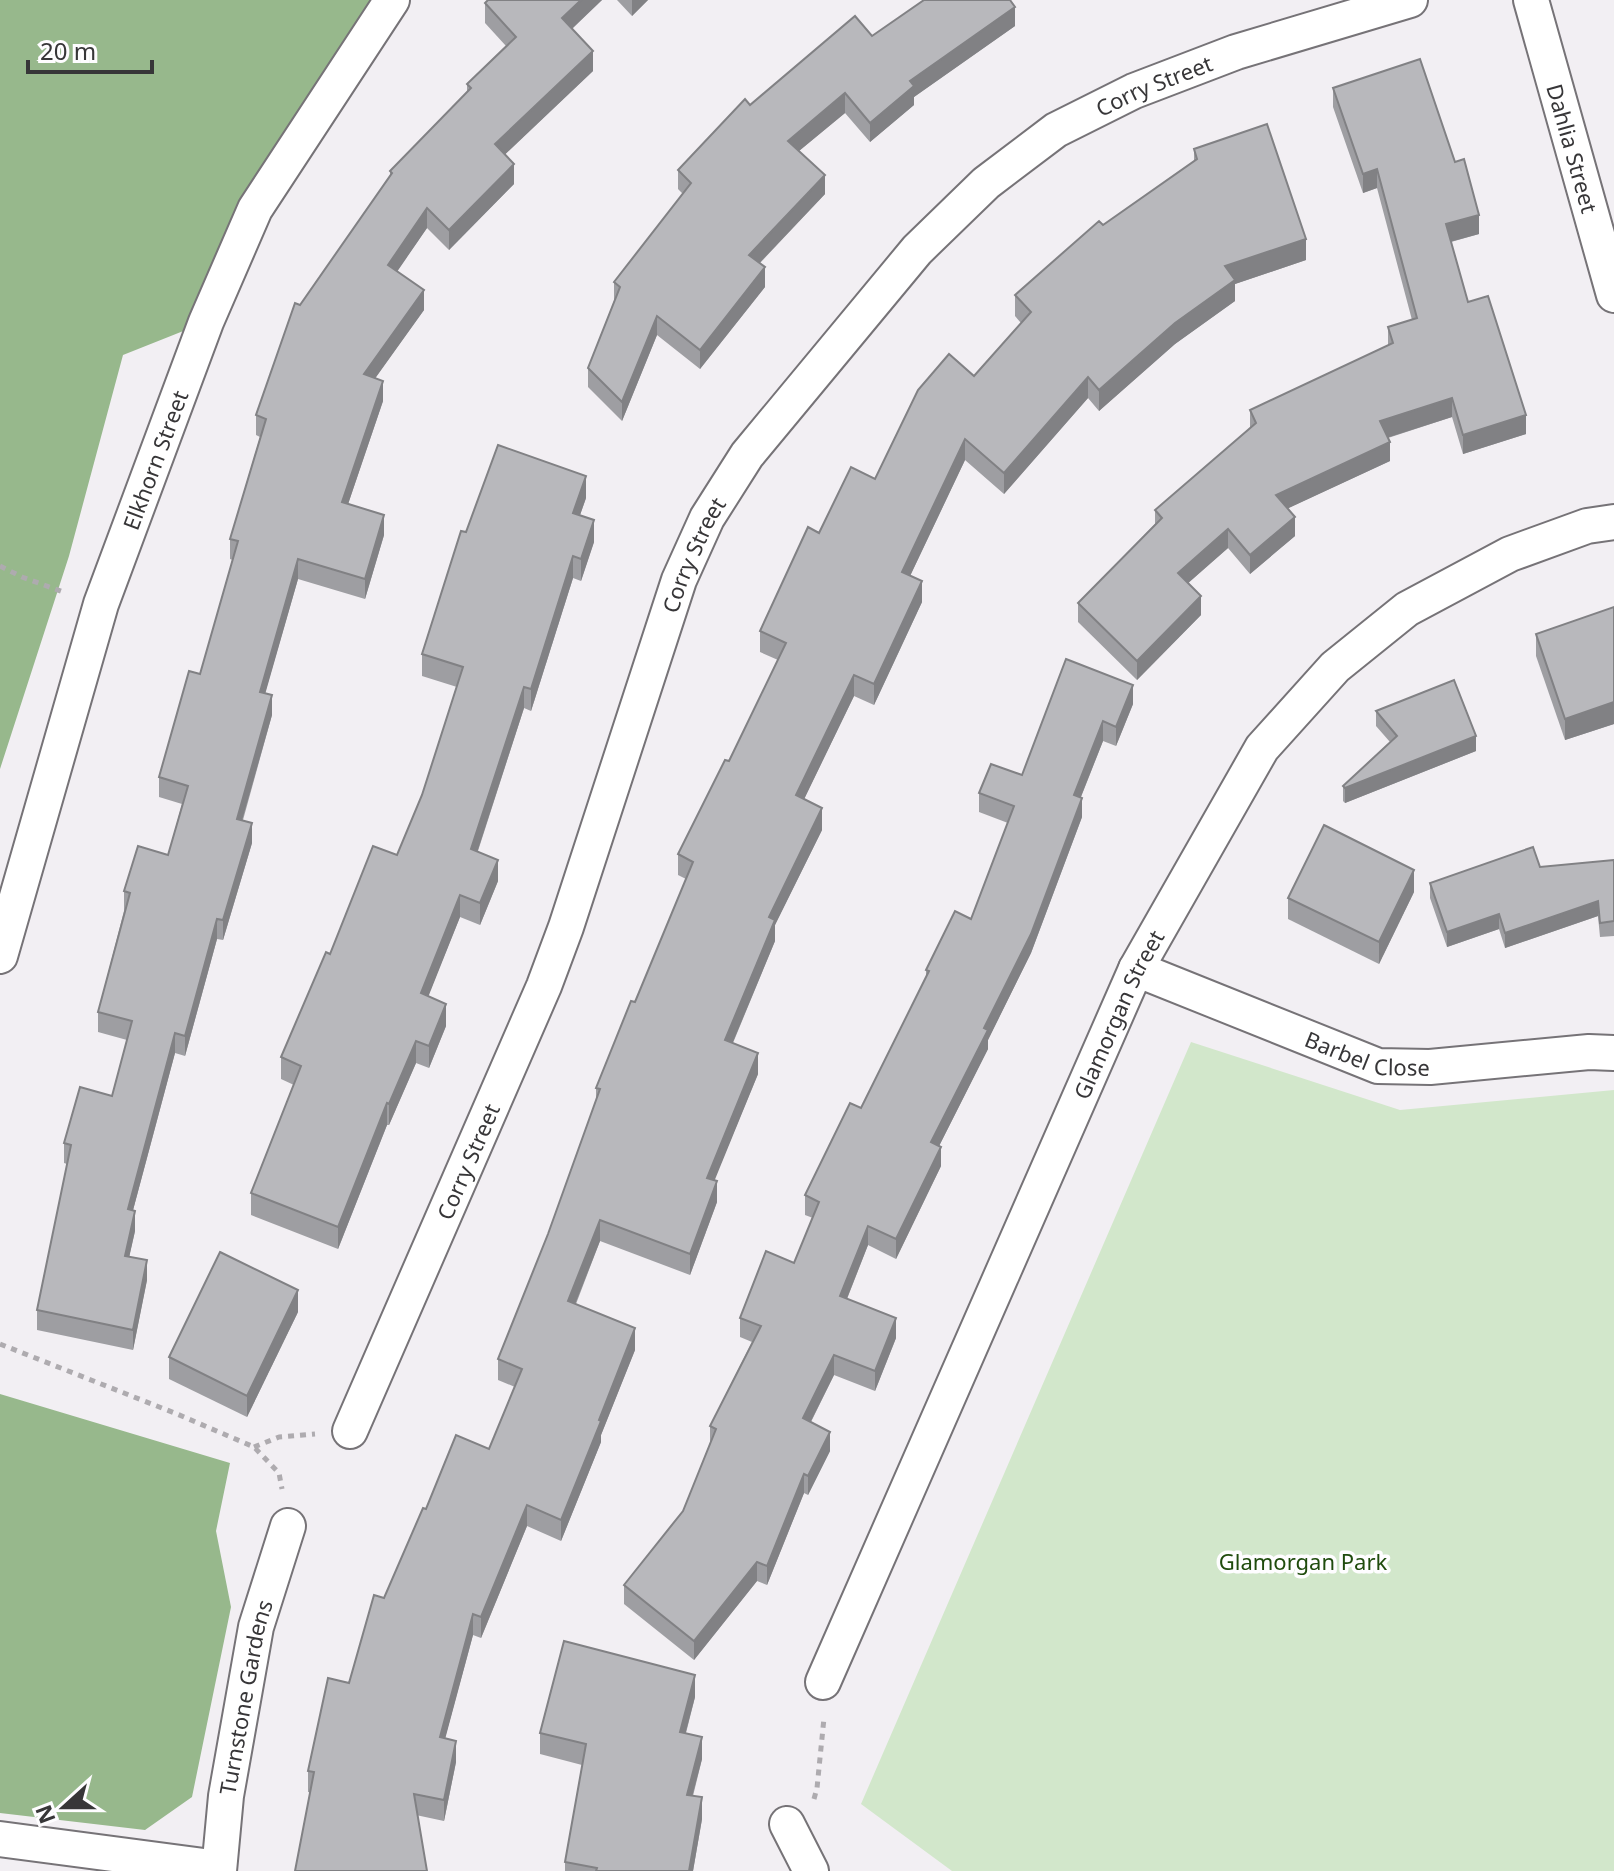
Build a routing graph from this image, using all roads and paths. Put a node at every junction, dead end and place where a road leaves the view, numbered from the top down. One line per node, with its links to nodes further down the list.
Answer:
1 (392, 0): 7 (street, Elkhorn Street)
2 (1410, 0): 12 (street, Corry Street)
3 (1531, 0): 4 (street, Dahlia Street)
4 (1614, 295)
5 (1614, 522): 9 (street, Glamorgan Street)
6 (0, 566): 7 (path)
7 (101, 604): 8 (street, Elkhorn Street)
8 (0, 956)
9 (1136, 969): 10 (street, Barbel Close); 15 (street, Glamorgan Street)
10 (1614, 1053)
11 (0, 1344): 13 (path)
12 (350, 1431): 13 (path)
13 (254, 1447): 14 (path)
14 (288, 1526): 18 (street, Turnstone Gardens)
15 (823, 1682): 16 (path)
16 (787, 1824): 19 (street)
17 (0, 1839): 18 (street)
18 (219, 1869)
19 (811, 1871)

